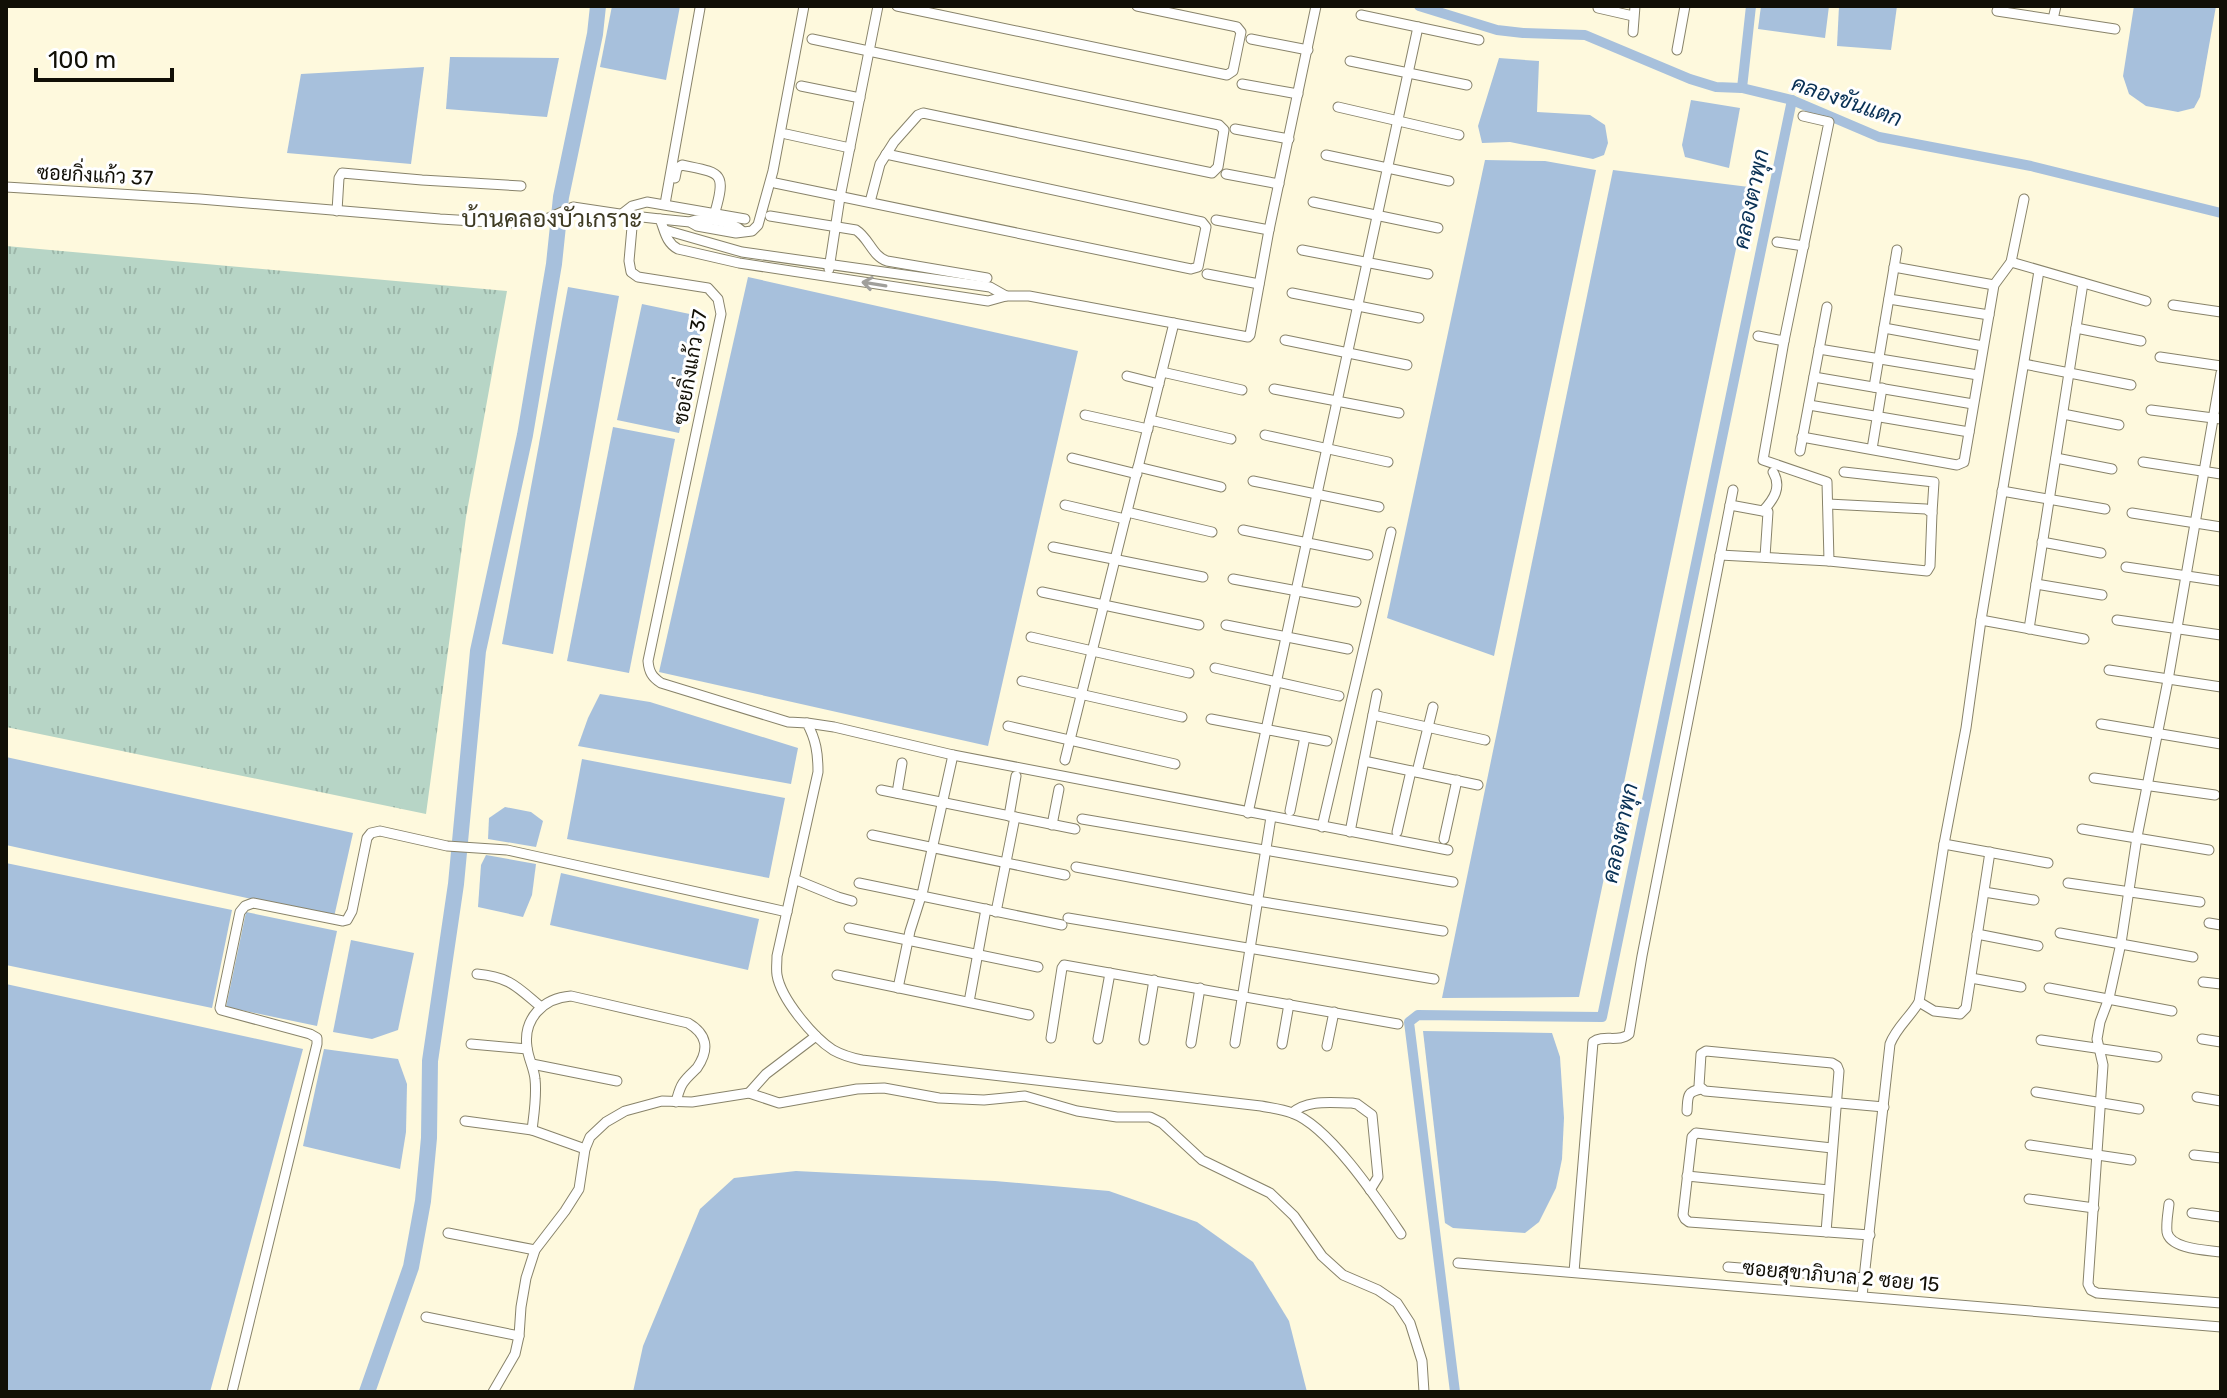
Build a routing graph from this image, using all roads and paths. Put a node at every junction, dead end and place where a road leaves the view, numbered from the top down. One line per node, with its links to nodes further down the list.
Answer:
1 (804, 6): 65 (street)
2 (878, 6): 22 (street)
3 (897, 6): 4 (street)
4 (1137, 6)
5 (1316, 6): 20 (street)
6 (1685, 6): 21 (street)
7 (2056, 6): 13 (street)
8 (700, 8): 51 (street)
9 (1598, 8): 10 (street)
10 (1634, 11): 16 (street)
11 (1997, 11): 13 (street)
12 (1361, 15): 14 (street)
13 (2053, 19): 15 (street)
14 (1418, 27): 19 (street); 24 (street)
15 (2115, 29)
16 (1633, 32)
17 (812, 39): 22 (street)
18 (1251, 39): 20 (street)
19 (1479, 40)
20 (1308, 50): 28 (street)
21 (1677, 50)
22 (870, 51): 29 (street); 38 (street)
23 (1350, 61): 24 (street)
24 (1408, 73): 26 (street); 32 (street)
25 (1242, 84): 28 (street)
26 (1467, 85)
27 (801, 86): 29 (street)
28 (1298, 94): 36 (street)
29 (860, 98): 37 (street)
30 (1338, 107): 32 (street)
31 (1803, 116): 67 (street)
32 (1398, 120): 35 (street); 40 (street)
33 (1235, 129): 36 (street)
34 (786, 134): 37 (street)
35 (1459, 135)
36 (1289, 139): 44 (street)
37 (850, 148): 47 (street)
38 (886, 154): 49 (street); 49 (street)
39 (1326, 155): 40 (street)
40 (1387, 168): 42 (street); 55 (street)
41 (1226, 174): 44 (street)
42 (1449, 181)
43 (775, 183): 47 (street)
44 (1279, 184): 64 (street)
45 (521, 186): 52 (street)
46 (6, 187): 52 (street, ซอยกิ่งแก้ว 37)
47 (840, 197): 49 (street); 61 (street)
48 (2024, 199): 74 (street)
49 (870, 202)
50 (1313, 202): 55 (street)
51 (667, 204): 53 (street); 53 (street); 54 (street)
52 (337, 211): 54 (street, ซอยกิ่งแก้ว 37)
53 (707, 214): 58 (street); 60 (street); 65 (street)
54 (628, 215): 57 (street); 218 (street, ซอยกิ่งแก้ว 37)
55 (1377, 215): 62 (street); 73 (street)
56 (770, 216): 61 (street)
57 (660, 219): 60 (street); 63 (street)
58 (745, 219)
59 (1216, 220): 64 (street)
60 (690, 222): 65 (street)
61 (837, 227): 76 (street); 83 (street)
62 (1438, 228)
63 (665, 230): 68 (street); 72 (street)
64 (1269, 230): 85 (street)
65 (742, 231)
66 (1777, 242): 67 (street)
67 (1804, 246): 103 (street)
68 (724, 248): 71 (street); 72 (street)
69 (1302, 250): 73 (street)
70 (1897, 250): 77 (street)
71 (742, 252): 75 (street); 76 (street)
72 (721, 259): 75 (street)
73 (1367, 262): 80 (street); 93 (street)
74 (2011, 262): 78 (street); 86 (street)
75 (739, 263): 81 (street)
76 (830, 265): 81 (street); 82 (street)
77 (1894, 267): 86 (street); 90 (street)
78 (2039, 271): 84 (street); 110 (street)
79 (1207, 274): 85 (street)
80 (1428, 274)
81 (828, 276): 87 (street, one-way to 81)
82 (914, 276): 87 (street); 89 (street)
83 (987, 278)
84 (2083, 283): 91 (street); 100 (street)
85 (1259, 284): 98 (street)
86 (1994, 285): 96 (street)
87 (911, 290): 89 (street)
88 (1292, 293): 93 (street)
89 (1006, 296): 98 (street)
90 (1889, 299): 96 (street); 99 (street)
91 (2146, 301)
92 (2173, 305): 95 (street)
93 (1358, 306): 97 (street); 107 (street)
94 (1827, 307): 106 (street)
95 (2221, 312)
96 (1989, 315): 105 (street)
97 (1419, 318)
98 (1174, 323): 113 (street)
99 (1884, 328): 105 (street); 109 (street)
100 (2076, 328): 104 (street); 114 (street)
101 (1758, 336): 103 (street)
102 (1285, 340): 107 (street)
103 (1784, 341): 158 (street)
104 (2141, 341)
105 (1983, 346): 116 (street)
106 (1819, 349): 109 (street); 118 (street)
107 (1347, 353): 111 (street); 124 (street)
108 (2160, 357): 112 (street)
109 (1879, 358): 116 (street); 121 (street)
110 (2024, 364): 114 (street); 155 (street)
111 (1407, 365)
112 (2221, 366)
113 (1162, 372): 119 (street); 123 (street)
114 (2069, 373): 120 (street); 129 (street)
115 (2221, 373): 132 (street)
116 (1978, 375): 125 (street)
117 (1127, 376): 119 (street)
118 (1814, 377): 121 (street); 126 (street)
119 (1159, 384): 133 (street)
120 (2131, 385)
121 (1878, 387): 125 (street); 131 (street)
122 (1274, 389): 124 (street)
123 (1242, 390)
124 (1337, 402): 128 (street); 139 (street)
125 (1973, 404): 135 (street)
126 (1809, 405): 131 (street); 137 (street)
127 (2151, 410): 132 (street)
128 (1399, 413)
129 (2063, 414): 134 (street); 143 (street)
130 (1085, 415): 133 (street)
131 (1878, 416): 135 (street); 140 (street)
132 (2217, 419): 148 (street)
133 (1149, 425): 138 (street); 147 (street)
134 (2119, 425)
135 (1969, 432): 140 (street)
136 (1265, 435): 139 (street)
137 (1802, 437): 140 (street); 141 (street)
138 (1231, 439)
139 (1327, 449): 144 (street); 156 (street)
140 (1872, 449)
141 (1800, 451)
142 (1072, 458): 147 (street)
143 (2056, 458): 146 (street); 157 (street)
144 (1388, 462)
145 (2143, 462): 148 (street)
146 (2112, 469)
147 (1138, 470): 153 (street); 166 (street)
148 (2204, 471): 151 (street); 167 (street)
149 (1773, 472): 163 (street)
150 (1844, 472): 164 (street)
151 (2221, 474)
152 (1253, 481): 156 (street)
153 (1221, 487)
154 (1733, 490): 160 (street)
155 (2002, 491): 157 (street); 192 (street)
156 (1317, 494): 161 (street); 173 (street)
157 (2049, 499): 162 (street); 172 (street)
158 (1828, 504): 164 (street); 180 (street)
159 (1065, 505): 166 (street)
160 (1730, 505): 163 (street); 177 (street)
161 (1379, 507)
162 (2105, 509)
163 (1763, 511): 178 (street)
164 (1932, 513): 180 (street)
165 (2132, 513): 167 (street)
166 (1126, 516): 170 (street); 179 (street)
167 (2194, 523): 168 (street); 182 (street)
168 (2221, 527)
169 (1243, 530): 173 (street)
170 (1212, 532)
171 (1391, 532): 251 (street)
172 (2042, 542): 175 (street); 186 (street)
173 (1306, 543): 176 (street); 187 (street)
174 (1053, 547): 179 (street)
175 (2101, 553)
176 (1368, 555)
177 (1720, 555): 178 (street); 371 (street)
178 (1765, 557): 180 (street)
179 (1115, 559): 183 (street); 191 (street)
180 (1829, 561)
181 (2126, 567): 182 (street)
182 (2186, 576): 185 (street); 196 (street)
183 (1203, 577)
184 (1233, 579): 187 (street)
185 (2221, 581)
186 (2036, 584): 189 (street); 197 (street)
187 (1296, 591): 190 (street); 200 (street)
188 (1042, 592): 191 (street)
189 (2102, 595)
190 (1356, 602)
191 (1103, 606): 194 (street); 203 (street)
192 (1981, 620): 197 (street); 259 (street)
193 (2117, 620): 196 (street)
194 (1199, 625)
195 (1226, 625): 200 (street)
196 (2176, 628): 198 (street); 207 (street)
197 (2029, 629): 201 (street)
198 (2221, 635)
199 (1031, 637): 203 (street)
200 (1286, 637): 202 (street); 209 (street)
201 (2084, 639)
202 (1348, 649)
203 (1092, 650): 206 (street); 212 (street)
204 (1215, 668): 209 (street)
205 (2109, 670): 207 (street)
206 (1189, 673)
207 (2168, 680): 210 (street); 223 (street)
208 (1022, 681): 212 (street)
209 (1276, 682): 213 (street); 222 (street)
210 (2221, 687)
211 (1377, 694): 215 (street)
212 (1081, 695): 216 (street); 226 (street)
213 (1339, 696)
214 (1433, 707): 221 (street)
215 (1373, 715): 221 (street); 231 (street)
216 (1182, 717)
217 (1211, 719): 222 (street)
218 (807, 723): 229 (street); 269 (street)
219 (2101, 724): 223 (street)
220 (1008, 726): 226 (street)
221 (1428, 726): 225 (street); 234 (street)
222 (1266, 729): 224 (street); 246 (street)
223 (2157, 733): 228 (street); 239 (street)
224 (1305, 737): 227 (street); 245 (street)
225 (1485, 740)
226 (1070, 741): 230 (street); 233 (street)
227 (1327, 741)
228 (2221, 744)
229 (953, 755): 244 (street); 246 (street)
230 (1065, 760)
231 (1364, 761): 234 (street); 254 (street)
232 (902, 763): 242 (street)
233 (1175, 764)
234 (1414, 771): 237 (street); 255 (street)
235 (1016, 776): 247 (street)
236 (2094, 778): 239 (street)
237 (1457, 780): 238 (street); 258 (street)
238 (1478, 785)
239 (2149, 785): 243 (street); 257 (street)
240 (1059, 789): 250 (street)
241 (881, 790): 242 (street)
242 (897, 793): 244 (street)
243 (2215, 795)
244 (942, 803): 247 (street); 260 (street)
245 (1290, 811)
246 (1248, 813): 248 (street)
247 (1012, 816): 250 (street); 265 (street)
248 (1271, 817): 251 (street); 263 (street)
249 (1082, 819): 263 (street)
250 (1052, 825): 252 (street)
251 (1322, 827): 254 (street)
252 (1075, 829)
253 (2082, 829): 257 (street)
254 (1350, 832): 261 (street)
255 (1397, 832)
256 (872, 835): 260 (street)
257 (2137, 837): 262 (street); 273 (street)
258 (1444, 839)
259 (1944, 844): 264 (street); 310 (street)
260 (932, 848): 265 (street); 275 (street)
261 (1448, 850)
262 (2209, 850)
263 (1266, 851): 270 (street); 278 (street)
264 (1990, 852): 266 (street); 274 (street)
265 (1005, 863): 268 (street); 280 (street)
266 (2048, 863)
267 (1076, 867): 278 (street)
268 (1065, 875)
269 (794, 879): 277 (street); 281 (street)
270 (1453, 882)
271 (859, 883): 275 (street)
272 (2068, 883): 273 (street)
273 (2129, 891): 279 (street); 289 (street)
274 (1984, 892): 276 (street); 287 (street)
275 (921, 896): 280 (street); 288 (street)
276 (2034, 900)
277 (852, 901)
278 (1257, 901): 285 (street); 291 (street)
279 (2200, 902)
280 (991, 910): 291 (street); 292 (street)
281 (787, 912): 317 (street); 378 (street)
282 (2209, 923): 283 (street)
283 (2221, 925)
284 (849, 928): 288 (street)
285 (1443, 931)
286 (2060, 933): 289 (street)
287 (1977, 934): 290 (street); 298 (street)
288 (908, 941): 292 (street); 304 (street)
289 (2121, 943): 293 (street); 308 (street)
290 (2038, 946)
291 (1249, 949): 299 (street); 307 (street)
292 (978, 955): 294 (street); 309 (street)
293 (2193, 957)
294 (1038, 967)
295 (1110, 973): 300 (street); 318 (street); 319 (street)
296 (477, 974): 312 (street)
297 (837, 975): 304 (street)
298 (1971, 978): 303 (street); 310 (street)
299 (1434, 979)
300 (1154, 980): 305 (street); 321 (street)
301 (2203, 982): 302 (street)
302 (2221, 984)
303 (2021, 987)
304 (898, 988): 309 (street)
305 (1200, 988): 307 (street); 324 (street)
306 (2049, 988): 308 (street)
307 (1242, 996): 311 (street); 325 (street)
308 (2109, 998): 313 (street); 330 (street)
309 (969, 1002): 315 (street)
310 (1919, 1002): 342 (street)
311 (1289, 1004): 314 (street); 327 (street)
312 (541, 1007): 329 (street); 339 (street)
313 (2172, 1011)
314 (1334, 1012): 316 (street); 328 (street)
315 (1029, 1015)
316 (1398, 1024)
317 (816, 1036): 336 (street); 345 (street)
318 (1051, 1038)
319 (1098, 1039)
320 (2202, 1039): 323 (street)
321 (1144, 1040)
322 (2041, 1040): 330 (street)
323 (2221, 1042)
324 (1191, 1043)
325 (1235, 1043)
326 (471, 1044): 329 (street)
327 (1282, 1044)
328 (1327, 1046)
329 (527, 1049): 332 (street)
330 (2100, 1050): 331 (street); 340 (street)
331 (2157, 1057)
332 (532, 1064): 333 (street); 347 (street)
333 (617, 1081)
334 (1701, 1089): 341 (street); 341 (street); 344 (street)
335 (2036, 1092): 340 (street)
336 (749, 1093): 339 (street); 380 (street)
337 (2197, 1097): 338 (street)
338 (2221, 1101)
339 (676, 1102): 350 (street)
340 (2101, 1102): 343 (street); 351 (street)
341 (1835, 1103): 342 (street); 349 (street)
342 (1884, 1107): 366 (street)
343 (2139, 1109)
344 (1687, 1111)
345 (1292, 1113): 356 (street); 356 (street)
346 (465, 1121): 347 (street)
347 (532, 1130): 350 (street)
348 (2030, 1145): 351 (street)
349 (1832, 1148): 355 (street); 357 (street)
350 (585, 1149): 367 (street)
351 (2098, 1155): 354 (street); 360 (street)
352 (2194, 1155): 353 (street)
353 (2221, 1158)
354 (2131, 1160)
355 (1687, 1176): 357 (street); 363 (street)
356 (1370, 1190): 365 (street)
357 (1829, 1190): 363 (street)
358 (2029, 1199): 360 (street)
359 (2169, 1204): 368 (street)
360 (2094, 1208): 374 (street)
361 (2192, 1213): 362 (street)
362 (2221, 1217)
363 (1826, 1232): 366 (street)
364 (448, 1233): 367 (street)
365 (1401, 1234)
366 (1870, 1235): 372 (street)
367 (535, 1250): 377 (street)
368 (2221, 1252)
369 (1458, 1263): 371 (street, ซอยสุขาภิบาล 2 ซอย 15)
370 (1728, 1267): 372 (street)
371 (1574, 1272): 373 (street, ซอยสุขาภิบาล 2 ซอย 15)
372 (1865, 1278): 373 (street)
373 (1862, 1296): 376 (street, ซอยสุขาภิบาล 2 ซอย 15)
374 (2221, 1303)
375 (426, 1317): 377 (street)
376 (2221, 1327)
377 (519, 1336): 379 (street)
378 (232, 1392)
379 (493, 1392)
380 (1424, 1392)

